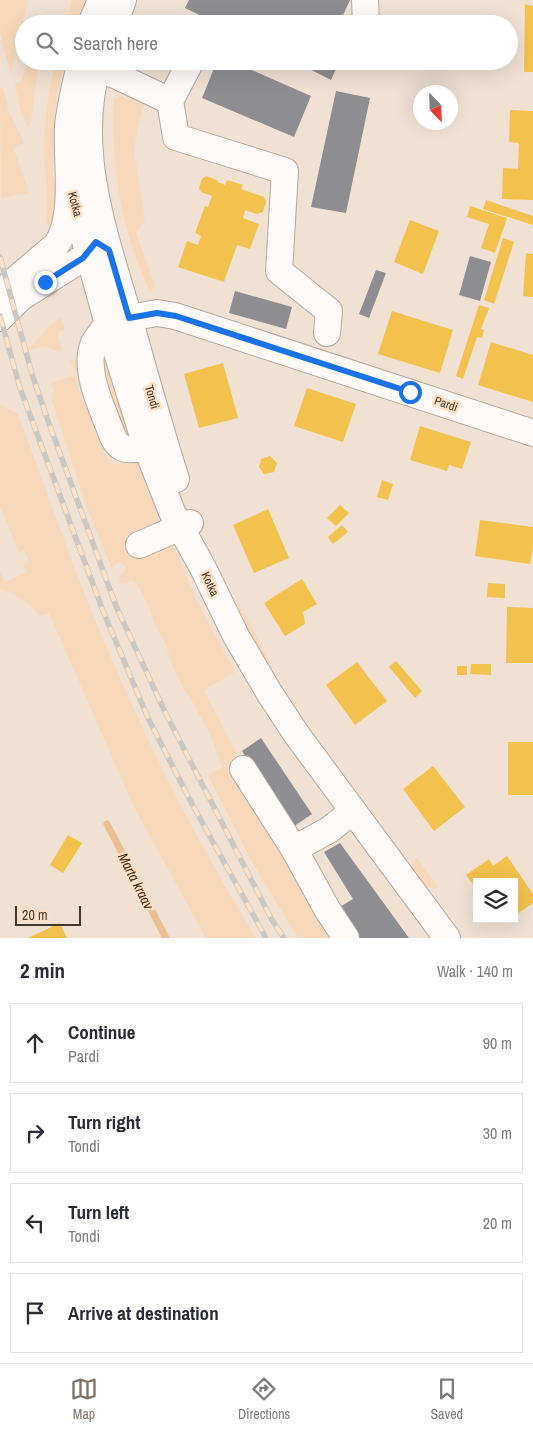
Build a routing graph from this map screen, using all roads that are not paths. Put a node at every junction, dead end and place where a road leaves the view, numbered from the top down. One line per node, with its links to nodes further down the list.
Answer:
1 (100, 0): 4 (street)
2 (123, 0): 5 (street)
3 (365, 0): 6 (street)
4 (94, 15)
5 (117, 15)
6 (366, 15)
7 (87, 70): 12 (street)
8 (90, 70): 13 (street, Tondi)
9 (103, 70): 11 (street)
10 (186, 70): 11 (street)
11 (170, 101): 20 (street)
12 (69, 183): 13 (street, Kotka); 14 (street)
13 (96, 242): 14 (street); 15 (street); 17 (street, Kotka); 19 (street, Tondi)
14 (57, 244): 16 (street)
15 (45, 282): 17 (street); 18 (street)
16 (0, 293)
17 (101, 294): 19 (street, Kotka)
18 (0, 318)
19 (119, 321): 21 (street, Pardi); 22 (street, Tondi); 22 (street)
20 (327, 333)
21 (533, 433)
22 (155, 440): 23 (street, Tondi)
23 (185, 526): 24 (street); 25 (street, Tondi)
24 (139, 545)
25 (202, 568): 27 (street, Kotka)
26 (243, 768): 28 (street)
27 (353, 811): 28 (street); 30 (street, Kotka)
28 (294, 849): 29 (street)
29 (346, 938)
30 (447, 938)

